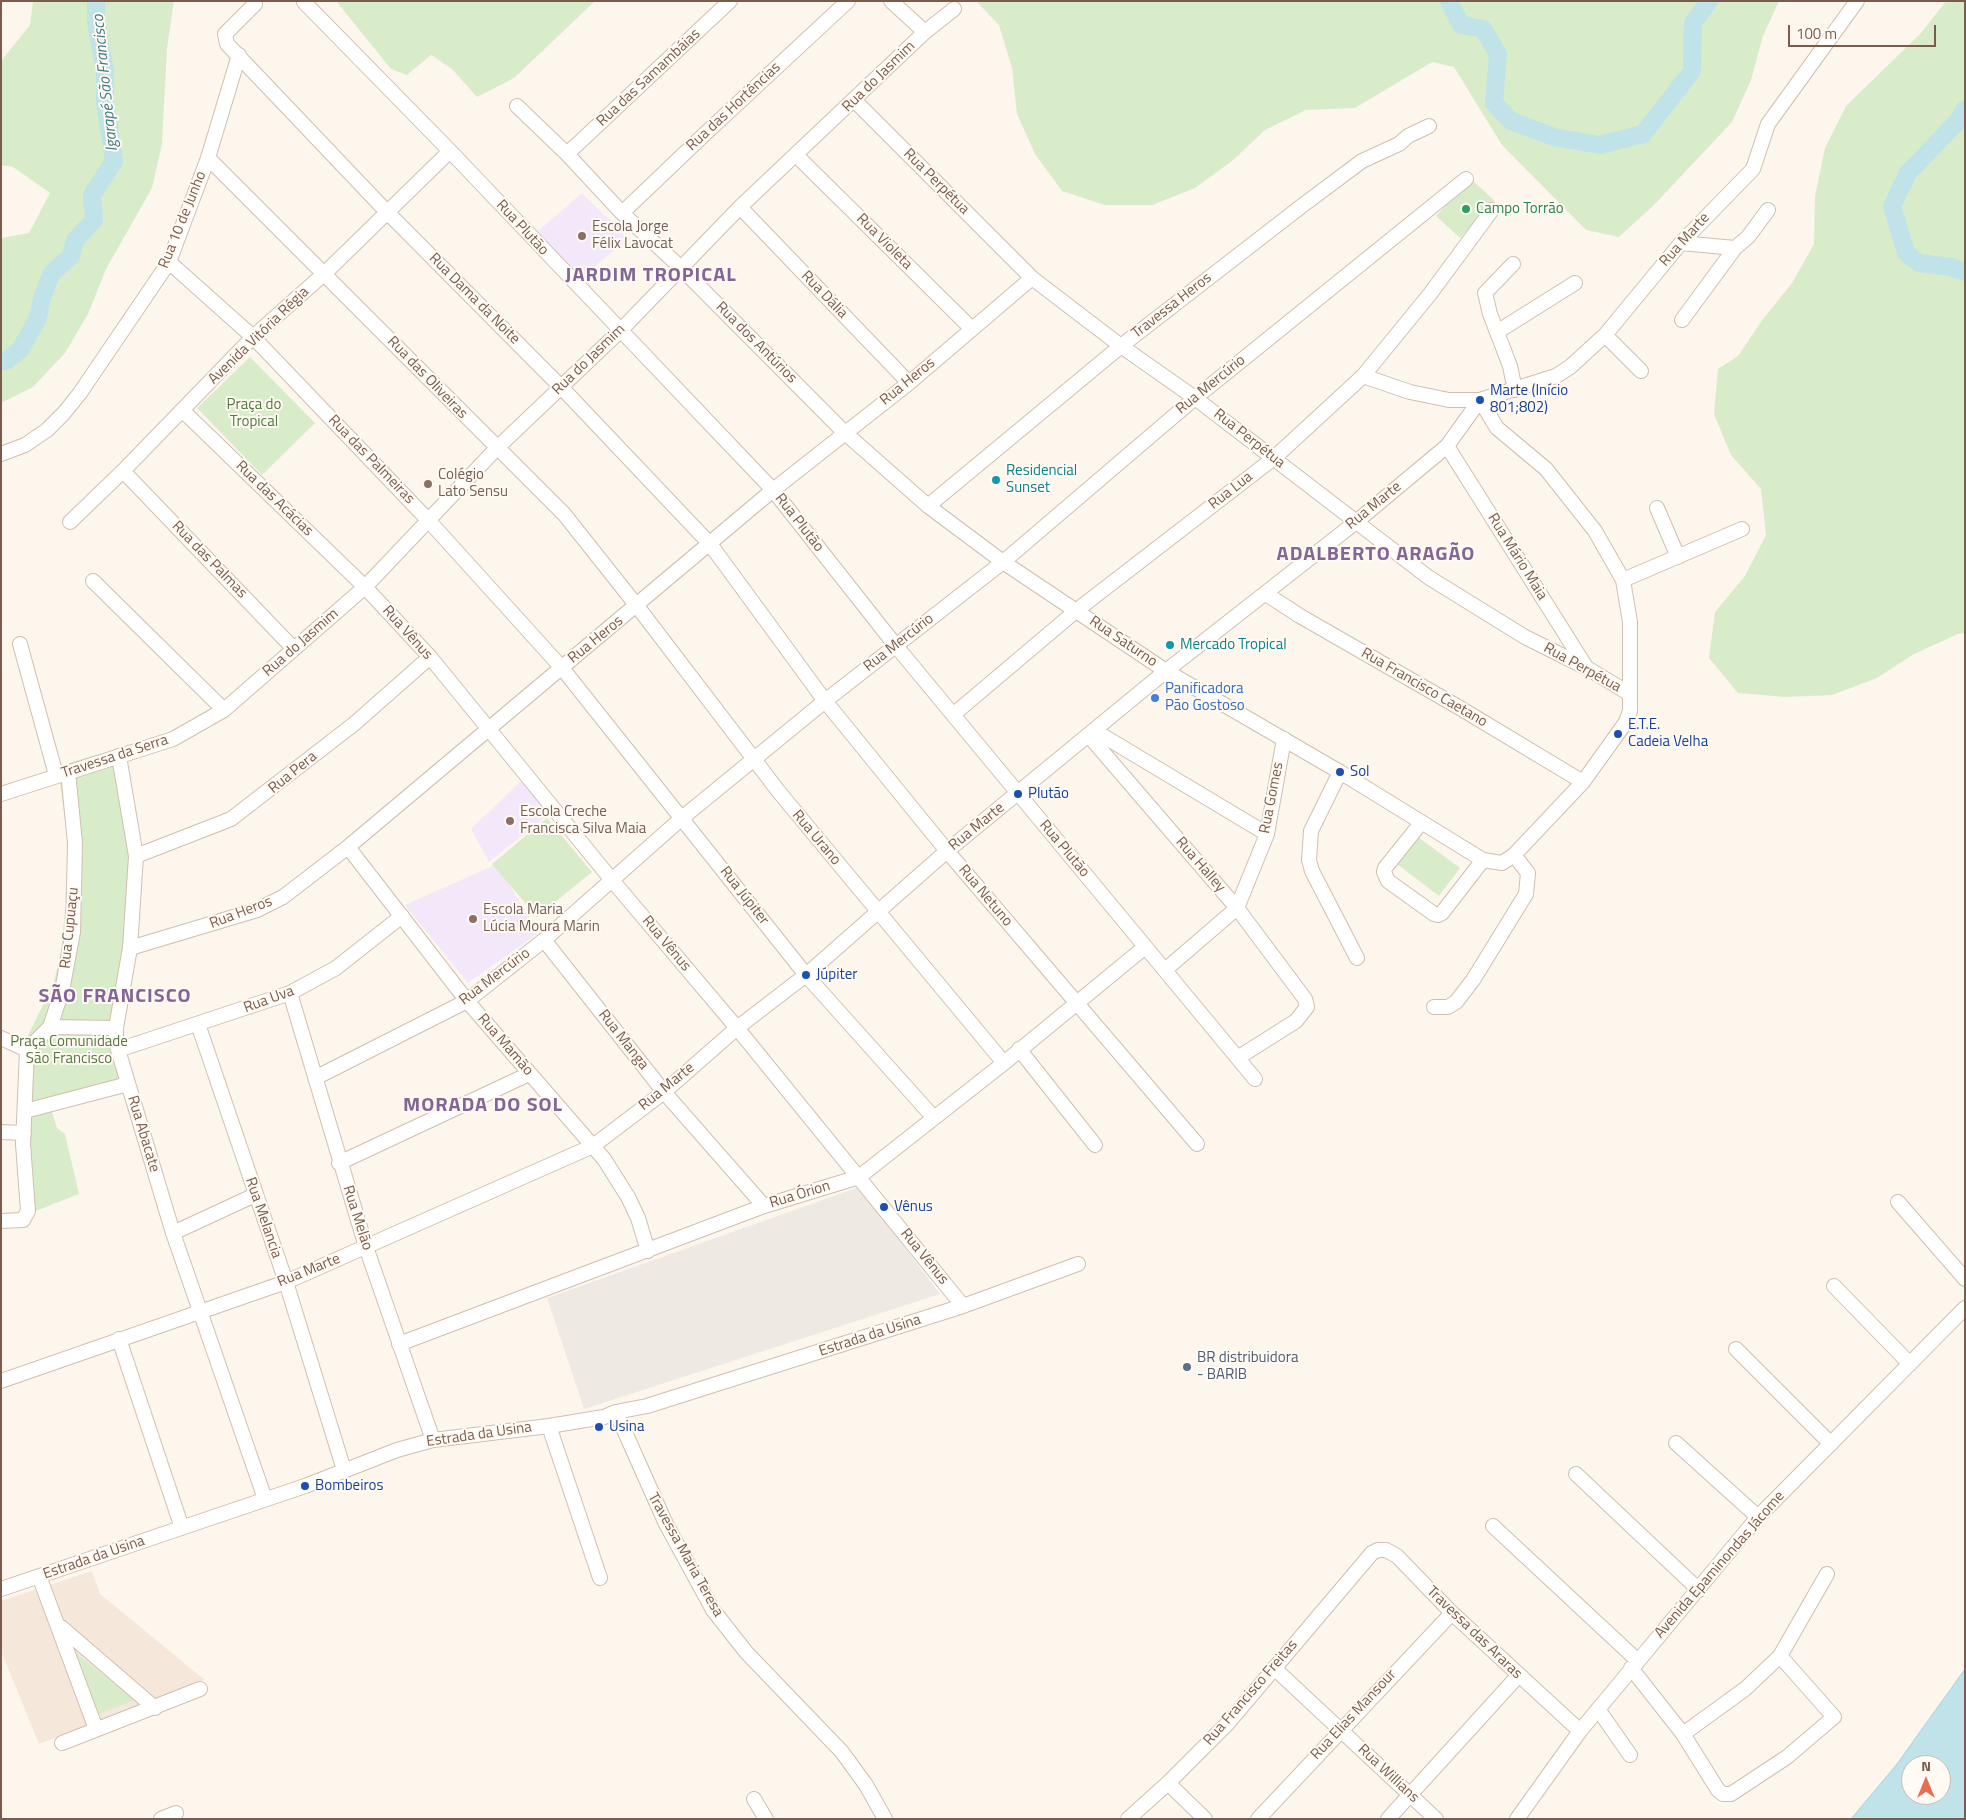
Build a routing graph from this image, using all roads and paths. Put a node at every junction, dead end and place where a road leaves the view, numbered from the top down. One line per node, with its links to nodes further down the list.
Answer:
1 (730, 1): 14 (street, Rua das Samambáias)
2 (848, 1): 22 (street, Rua das Hortências)
3 (891, 1): 8 (street)
4 (1856, 1): 23 (street, Rua Marte)
5 (304, 2): 13 (street, Rua Plutão)
6 (255, 4): 9 (street)
7 (954, 9): 8 (street, Rua do Jasmim)
8 (925, 32): 10 (street, Rua do Jasmim)
9 (239, 55): 16 (street, Rua 10 de Junho); 21 (street, Rua Dama da Noite)
10 (855, 101): 15 (street, Rua do Jasmim); 29 (street, Rua Perpétua)
11 (518, 106): 14 (street, Rua dos Antúrios)
12 (1429, 126): 37 (street, Travessa Heros)
13 (450, 152): 21 (street, Avenida Vitória Régia); 33 (street, Rua Plutão)
14 (567, 154): 22 (street, Rua dos Antúrios)
15 (796, 156): 18 (street, Rua do Jasmim); 32 (street, Rua Violeta)
16 (208, 158): 25 (street, Rua 10 de Junho); 28 (street, Rua das Oliveiras)
17 (1466, 179): 43 (street, Rua Mercúrio)
18 (740, 207): 27 (street, Rua do Jasmim); 40 (street, Rua Dália)
19 (1492, 210): 39 (street, Rua Lua)
20 (1768, 210): 24 (street)
21 (386, 211): 28 (street, Avenida Vitória Régia); 41 (street, Rua Dama da Noite)
22 (622, 213): 27 (street, Rua dos Antúrios)
23 (1681, 243): 24 (street); 35 (street, Rua Marte)
24 (1734, 248): 31 (street)
25 (169, 262): 36 (street, Rua das Palmeiras); 49 (street, Rua 10 de Junho)
26 (1513, 264): 34 (street)
27 (680, 267): 33 (street, Rua do Jasmim); 46 (street, Rua dos Antúrios)
28 (325, 273): 36 (street, Avenida Vitória Régia); 48 (street, Rua das Oliveiras)
29 (1032, 278): 32 (street, Rua Heros); 37 (street, Rua Perpétua)
30 (1575, 284): 34 (street)
31 (1682, 320)
32 (972, 329): 40 (street, Rua Heros)
33 (620, 331): 41 (street, Rua do Jasmim); 52 (street, Rua Plutão)
34 (1497, 332): 42 (street)
35 (1605, 335): 38 (street); 42 (street, Rua Marte)
36 (253, 337): 45 (street, Avenida Vitória Régia); 55 (street, Rua das Palmeiras)
37 (1121, 346): 43 (street, Rua Perpétua); 53 (street, Travessa Heros)
38 (1640, 371)
39 (1363, 376): 44 (street); 50 (street, Rua Lua)
40 (908, 383): 46 (street, Rua Heros)
41 (561, 387): 48 (street, Rua do Jasmim); 59 (street, Rua Dama da Noite)
42 (1515, 390): 44 (street, Rua Marte)
43 (1195, 398): 50 (street, Rua Perpétua); 61 (street, Rua Mercúrio)
44 (1480, 400): 47 (street, Rua Marte); 62 (street)
45 (182, 410): 51 (street, Avenida Vitória Régia); 64 (street, Rua das Acácias)
46 (844, 432): 52 (street, Rua Heros); 53 (street, Rua Saturno)
47 (1447, 446): 57 (street, Rua Marte); 73 (street, Rua Mário Maia)
48 (496, 449): 55 (street, Rua do Jasmim); 66 (street, Rua das Oliveiras)
49 (1, 454)
50 (1274, 458): 57 (street, Rua Perpétua); 67 (street, Rua Lua)
51 (123, 471): 56 (street, Avenida Vitória Régia); 70 (street, Rua das Palmas)
52 (773, 490): 59 (street, Rua Heros); 69 (street, Rua Plutão)
53 (928, 506): 61 (street, Rua Saturno)
54 (1657, 508): 60 (street)
55 (429, 521): 64 (street, Rua do Jasmim); 72 (street, Rua das Palmeiras)
56 (70, 522)
57 (1356, 522): 65 (street, Rua Marte); 73 (street, Rua Perpétua)
58 (1742, 529): 60 (street)
59 (710, 544): 66 (street, Rua Heros); 76 (street, Rua Netuno)
60 (1678, 557): 62 (street)
61 (1002, 562): 67 (street, Rua Saturno); 69 (street, Rua Mercúrio)
62 (1623, 580): 75 (street)
63 (93, 581): 77 (street)
64 (365, 587): 70 (street, Rua do Jasmim); 71 (street, Rua Vênus)
65 (1266, 594): 74 (street, Rua Marte); 86 (street, Rua Francisco Caetano)
66 (638, 606): 72 (street, Rua Heros); 83 (street, Rua Urano)
67 (1077, 610): 74 (street, Rua Saturno); 78 (street, Rua Lua)
68 (20, 644): 85 (street, Rua Cupuaçu)
69 (896, 646): 76 (street, Rua Mercúrio); 78 (street, Rua Plutão)
70 (294, 650): 77 (street, Rua do Jasmim)
71 (430, 658): 79 (street, Rua Vênus); 94 (street, Rua Pera)
72 (562, 668): 79 (street, Rua Heros); 89 (street, Rua Júpiter)
73 (1587, 668): 75 (street, Rua Perpétua)
74 (1166, 671): 80 (street, Rua Marte); 81 (street, Rua Saturno)
75 (1630, 694): 86 (street)
76 (825, 700): 83 (street, Rua Mercúrio); 93 (street, Rua Netuno)
77 (224, 710): 82 (street, Travessa da Serra)
78 (954, 714): 88 (street, Rua Plutão)
79 (489, 728): 92 (street, Rua Heros); 97 (street, Rua Vênus)
80 (1092, 734): 88 (street, Rua Marte); 91 (street); 98 (street, Rua Halley)
81 (1284, 739): 84 (street, Rua Saturno); 91 (street, Rua Gomes)
82 (119, 756): 85 (street, Travessa da Serra); 94 (street, Rua Abacate)
83 (754, 760): 89 (street, Rua Mercúrio); 99 (street, Rua Urano)
84 (1340, 772): 90 (street, Rua Saturno); 104 (street)
85 (62, 774): 87 (street, Travessa da Serra); 112 (street, Rua Cupuaçu)
86 (1583, 782): 95 (street)
87 (1, 794)
88 (1018, 794): 93 (street, Rua Marte); 102 (street, Rua Plutão)
89 (682, 818): 97 (street, Rua Mercúrio); 106 (street, Rua Júpiter)
90 (1421, 823): 96 (street, Rua Saturno); 96 (street)
91 (1267, 834): 98 (street, Rua Gomes)
92 (348, 847): 100 (street, Rua Mamão); 103 (street, Rua Heros)
93 (947, 851): 99 (street, Rua Marte); 109 (street, Rua Netuno)
94 (136, 856): 103 (street, Rua Abacate)
95 (1514, 856): 96 (street, Rua Saturno); 110 (street)
96 (1483, 860)
97 (610, 879): 101 (street, Rua Mercúrio); 114 (street, Rua Vênus)
98 (1237, 908): 105 (street, Rua Gomes); 119 (street, Rua Halley)
99 (878, 912): 106 (street, Rua Marte); 120 (street, Rua Urano)
100 (402, 916): 107 (street, Rua Uva); 108 (street, Rua Mamão)
101 (544, 940): 108 (street, Rua Mercúrio); 125 (street, Rua Manga)
102 (1145, 947): 105 (street, Rua Plutão); 109 (street, Rua Órion)
103 (130, 948): 113 (street, Rua Abacate)
104 (1357, 958)
105 (1165, 970): 119 (street, Rua Plutão)
106 (806, 975): 114 (street, Rua Marte); 127 (street, Rua Júpiter)
107 (290, 993): 111 (street, Rua Uva); 122 (street, Rua Melão)
108 (467, 1001): 121 (street, Rua Mamão); 122 (street, Rua Mercúrio)
109 (1076, 1002): 116 (street, Rua Órion); 130 (street, Rua Netuno)
110 (1434, 1007)
111 (198, 1024): 118 (street, Rua Uva); 135 (street, Rua Melancia)
112 (50, 1026): 113 (street); 117 (street, Rua Cupuaçu)
113 (116, 1028): 118 (street, Rua Abacate)
114 (737, 1028): 125 (street, Rua Marte); 134 (street, Rua Vênus)
115 (1, 1038): 117 (street)
116 (1019, 1049): 120 (street, Rua Órion); 131 (street)
117 (27, 1050): 126 (street)
118 (118, 1050): 124 (street, Rua Abacate)
119 (1239, 1057): 123 (street, Rua Plutão)
120 (1004, 1063): 127 (street, Rua Órion)
121 (529, 1074): 132 (street, Rua Mamão); 133 (street)
122 (315, 1078): 133 (street, Rua Melão)
123 (1255, 1080)
124 (128, 1084): 126 (street); 139 (street, Rua Abacate)
125 (664, 1092): 132 (street, Rua Marte); 137 (street, Rua Manga)
126 (25, 1111): 129 (street)
127 (934, 1118): 134 (street, Rua Órion)
128 (1, 1132): 129 (street)
129 (24, 1133): 138 (street)
130 (1197, 1144)
131 (1095, 1145)
132 (593, 1146): 140 (street, Rua Marte); 141 (street, Rua Mamão)
133 (339, 1163): 140 (street, Rua Melão)
134 (859, 1176): 137 (street, Rua Órion); 146 (street, Rua Vênus)
135 (255, 1194): 139 (street); 144 (street, Rua Melancia)
136 (1898, 1202): 143 (street)
137 (764, 1206): 141 (street, Rua Órion)
138 (1, 1221)
139 (172, 1233): 148 (street, Rua Abacate)
140 (366, 1248): 144 (street, Rua Marte); 150 (street, Rua Melão)
141 (648, 1251): 150 (street, Rua Órion)
142 (1078, 1264): 146 (street, Estrada da Usina)
143 (1965, 1279)
144 (286, 1282): 148 (street, Rua Marte); 159 (street, Rua Melancia)
145 (1834, 1286): 152 (street)
146 (963, 1306): 154 (street, Estrada da Usina)
147 (1965, 1308): 152 (street, Avenida Epaminondas Jácome)
148 (199, 1313): 149 (street, Rua Marte); 161 (street, Rua Abacate)
149 (119, 1340): 153 (street, Rua Marte); 164 (street)
150 (398, 1344): 156 (street, Rua Melão)
151 (1736, 1349): 158 (street)
152 (1910, 1364): 158 (street, Avenida Epaminondas Jácome)
153 (1, 1381)
154 (616, 1412): 155 (street, Estrada da Usina); 192 (street, Travessa Maria Teresa)
155 (549, 1426): 156 (street, Estrada da Usina); 168 (street)
156 (433, 1440): 159 (street, Estrada da Usina)
157 (1676, 1443): 162 (street)
158 (1831, 1444): 162 (street, Avenida Epaminondas Jácome)
159 (344, 1470): 161 (street, Estrada da Usina)
160 (1576, 1474): 170 (street)
161 (265, 1500): 164 (street, Estrada da Usina)
162 (1758, 1518): 170 (street, Avenida Epaminondas Jácome)
163 (1493, 1526): 174 (street)
164 (182, 1528): 167 (street, Estrada da Usina)
165 (1367, 1560): 171 (street, Travessa das Araras); 175 (street, Rua Francisco Freitas)
166 (1827, 1574): 173 (street)
167 (39, 1576): 169 (street, Estrada da Usina); 172 (street)
168 (600, 1578)
169 (2, 1587)
170 (1699, 1590): 174 (street, Avenida Epaminondas Jácome)
171 (1452, 1613): 176 (street, Travessa das Araras); 181 (street, Rua Elias Mansour)
172 (59, 1625): 178 (street); 180 (street)
173 (1780, 1656): 183 (street); 183 (street)
174 (1635, 1664): 179 (street, Avenida Epaminondas Jácome); 183 (street)
175 (1274, 1668): 181 (street, Rua Willians); 186 (street, Rua Francisco Freitas)
176 (1518, 1676): 182 (street, Travessa das Araras); 187 (street)
177 (200, 1689): 178 (street)
178 (155, 1708): 180 (street)
179 (1598, 1709): 182 (street, Avenida Epaminondas Jácome); 185 (street)
180 (96, 1729): 184 (street)
181 (1340, 1730): 187 (street, Rua Willians); 195 (street, Rua Elias Mansour)
182 (1580, 1731): 198 (street, Avenida Epaminondas Jácome)
183 (1683, 1734)
184 (62, 1743)
185 (1630, 1755)
186 (1168, 1783): 193 (street, Rua Francisco Freitas); 194 (street)
187 (1410, 1796): 196 (street); 197 (street, Rua Willians)
188 (754, 1799): 191 (street)
189 (176, 1813): 190 (street)
190 (161, 1819)
191 (766, 1819)
192 (885, 1819)
193 (1128, 1819)
194 (1205, 1819)
195 (1258, 1819)
196 (1388, 1819)
197 (1436, 1819)
198 (1518, 1819)

